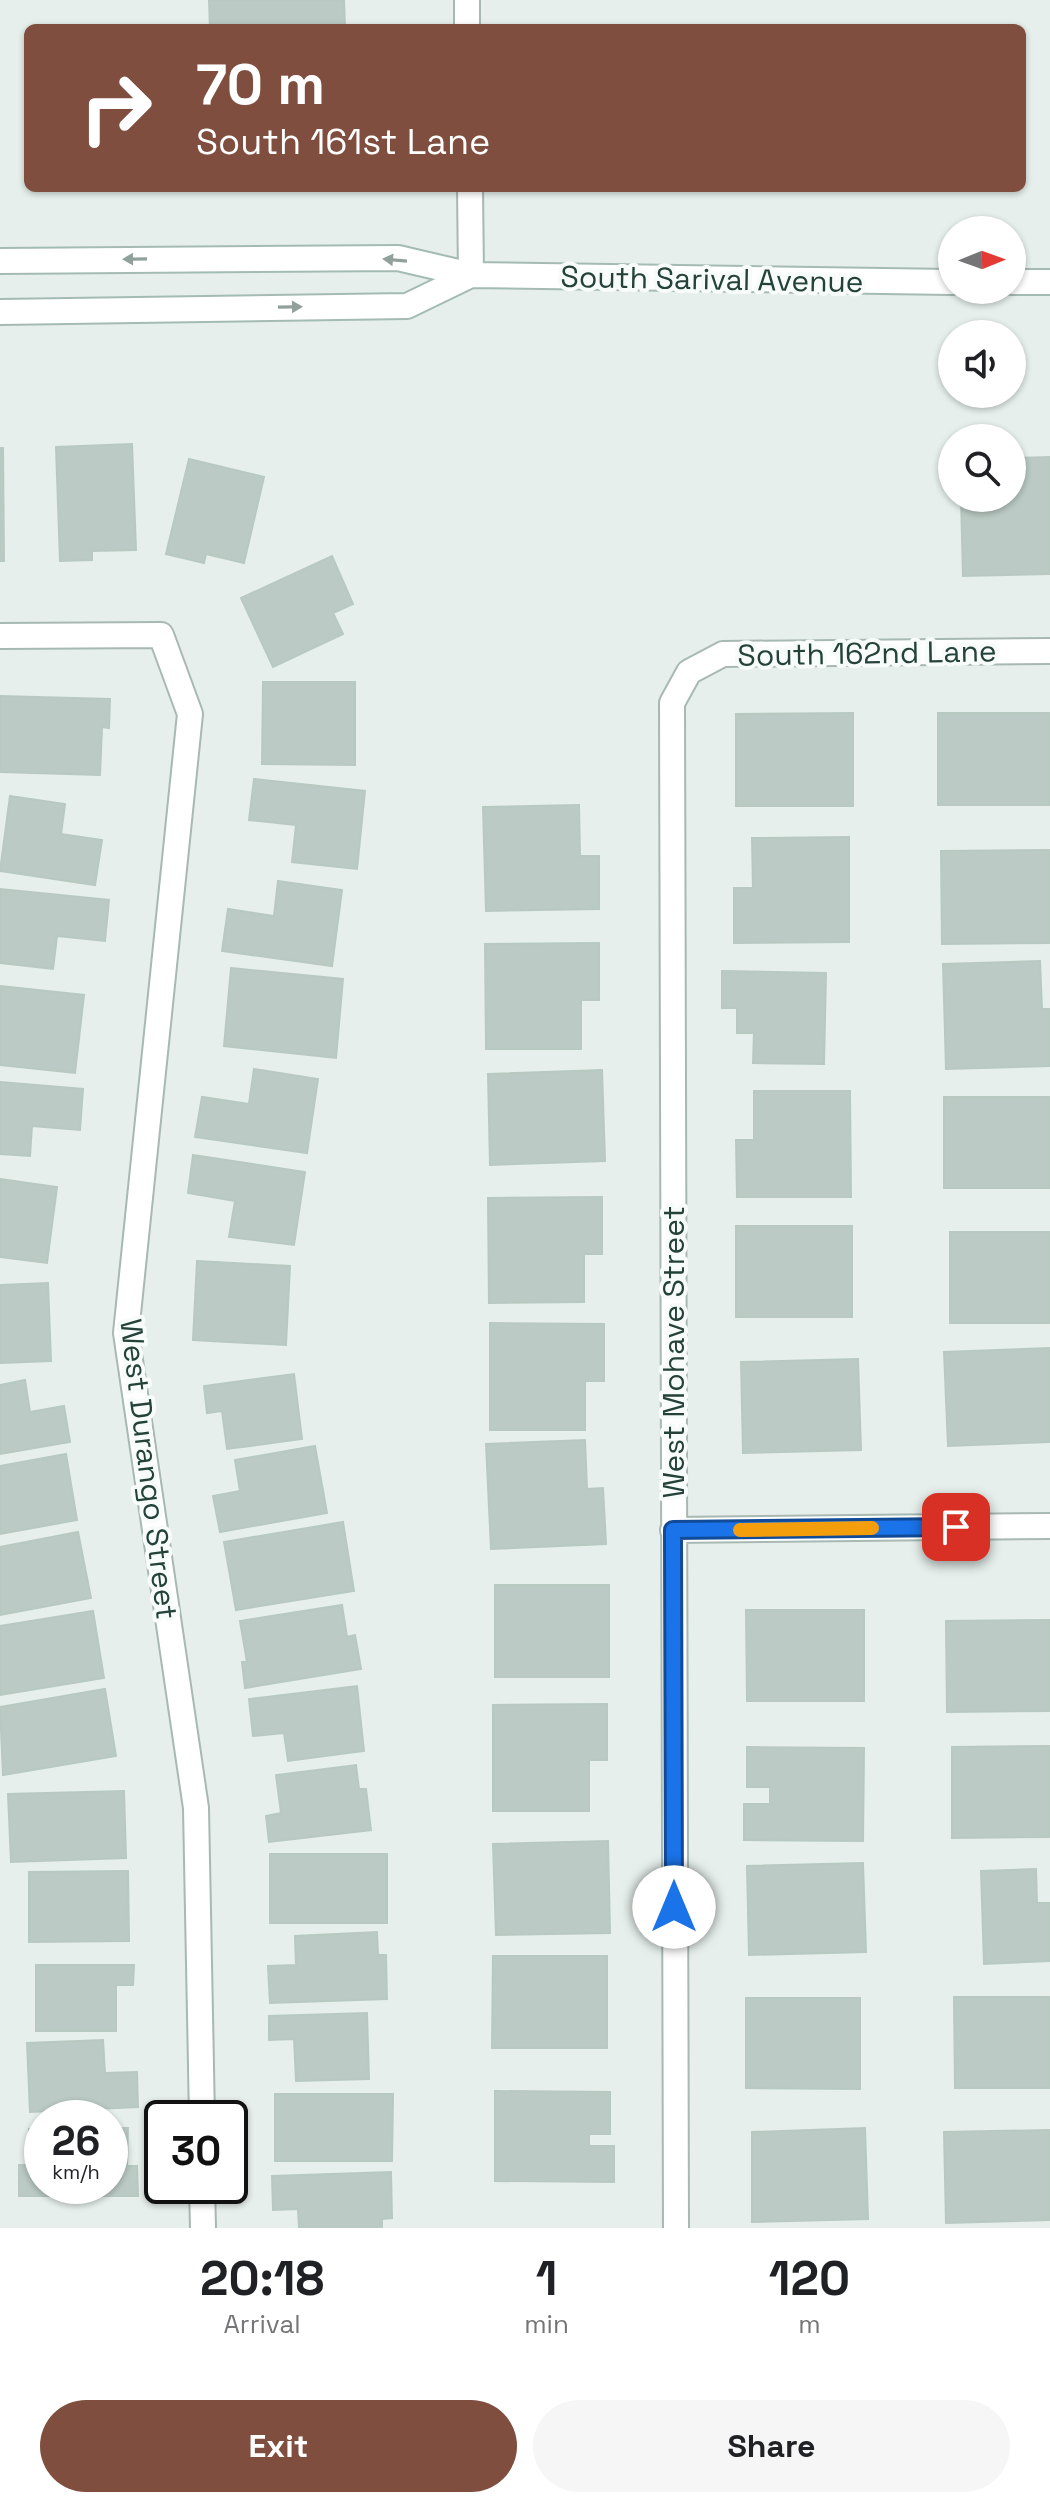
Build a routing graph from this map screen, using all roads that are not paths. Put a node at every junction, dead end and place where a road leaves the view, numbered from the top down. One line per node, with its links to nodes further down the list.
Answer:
1 (467, 0): 2 (street)
2 (467, 24)
3 (470, 192): 5 (street)
4 (0, 261): 5 (street, South Sarival Avenue, one-way to 4)
5 (471, 275): 6 (street, South Sarival Avenue); 9 (street, South Sarival Avenue, one-way to 5)
6 (938, 282)
7 (1026, 282): 8 (street)
8 (1050, 282)
9 (0, 312)
10 (0, 636): 15 (street, West Durango Street)
11 (1050, 651): 12 (street, South 162nd Lane)
12 (689, 672): 14 (street, West Mohave Street)
13 (1050, 1526): 14 (street)
14 (673, 1530): 18 (street, West Mohave Street)
15 (202, 2100)
16 (202, 2204): 17 (street)
17 (203, 2228)
18 (676, 2228)

